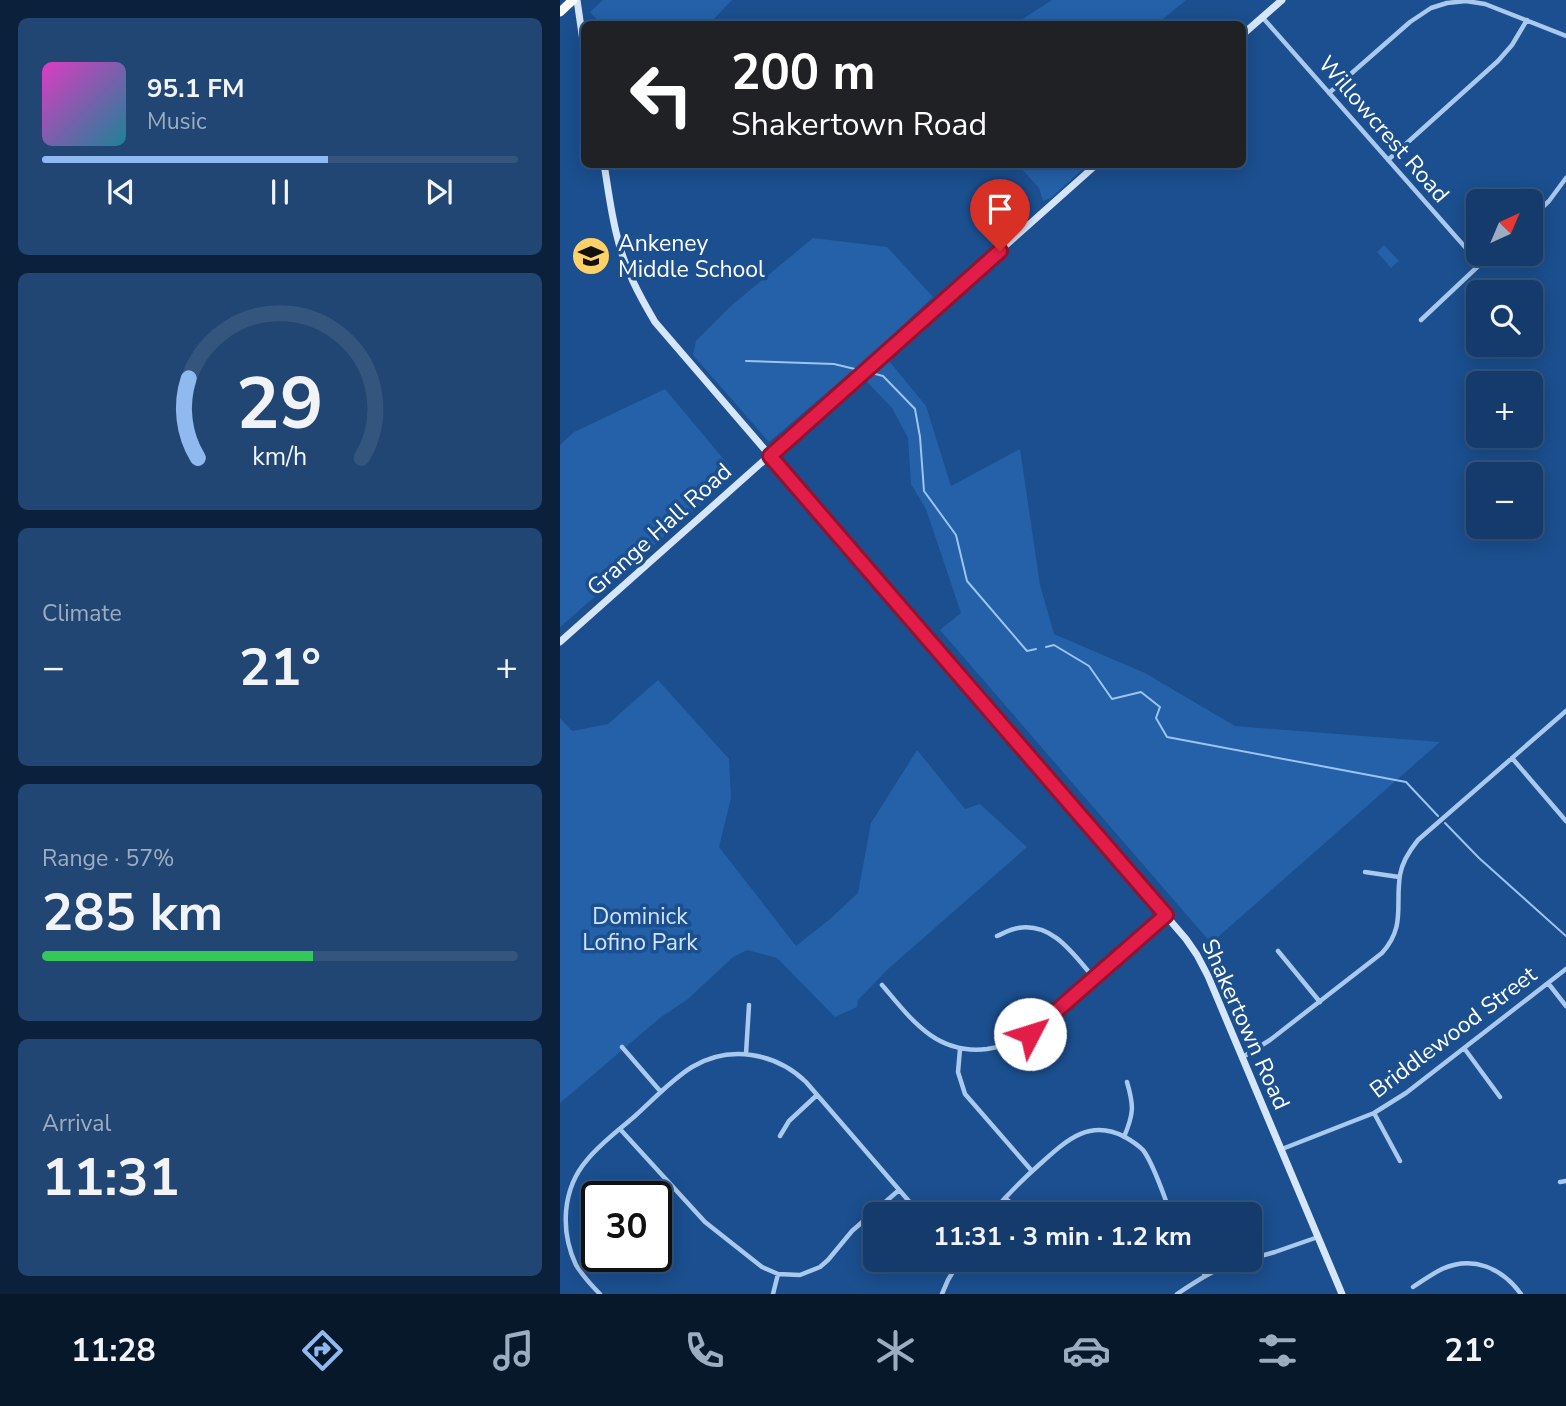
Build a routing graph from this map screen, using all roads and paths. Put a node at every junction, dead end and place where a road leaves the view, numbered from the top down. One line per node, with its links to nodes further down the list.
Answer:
1 (575, 0): 3 (highway); 6 (street)
2 (1282, 0): 4 (street)
3 (560, 12)
4 (1263, 18): 7 (street); 9 (street, Willowcrest Road)
5 (1527, 20): 8 (street); 9 (street); 10 (street)
6 (581, 31)
7 (1246, 32)
8 (1566, 36)
9 (1329, 93): 10 (street, Willowcrest Road)
10 (1388, 160): 15 (street, Willowcrest Road)
11 (605, 168): 18 (street, Shakertown Road)
12 (1093, 168): 18 (street, Grange Hall Road)
13 (1566, 178): 14 (street)
14 (1544, 206)
15 (1466, 248)
16 (1478, 266): 17 (street)
17 (1421, 320)
18 (770, 456): 19 (street, Grange Hall Road); 25 (street, Shakertown Road)
19 (560, 642)
20 (1566, 711): 21 (street)
21 (1511, 758): 22 (street); 24 (street)
22 (1566, 821)
23 (1365, 872): 24 (street)
24 (1399, 877): 32 (street)
25 (1166, 915): 29 (street); 39 (street, Shakertown Road)
26 (997, 936): 29 (street)
27 (1278, 951): 32 (street)
28 (1566, 969): 30 (street, Briddlewood Street)
29 (1094, 978): 37 (street)
30 (1548, 983): 34 (street); 36 (street, Briddlewood Street)
31 (882, 985): 37 (street)
32 (1320, 1002): 39 (street)
33 (748, 1005): 38 (street)
34 (1566, 1006)
35 (622, 1047): 41 (street)
36 (1464, 1048): 43 (street); 44 (street, Briddlewood Street)
37 (960, 1049): 50 (street)
38 (746, 1054): 41 (street); 42 (street)
39 (1242, 1058): 48 (street, Shakertown Road)
40 (1127, 1082): 47 (street)
41 (662, 1092): 45 (street)
42 (817, 1095): 46 (street); 51 (street)
43 (1500, 1097)
44 (1374, 1113): 48 (street, Briddlewood Street); 49 (street)
45 (621, 1129): 57 (street); 63 (street)
46 (780, 1136)
47 (1124, 1137): 50 (street); 56 (street)
48 (1281, 1149): 58 (street, Shakertown Road)
49 (1400, 1161)
50 (1032, 1171): 52 (street)
51 (899, 1190): 53 (street); 63 (street)
52 (1005, 1198): 54 (street); 55 (street)
53 (910, 1202)
54 (1002, 1202)
55 (1010, 1202)
56 (1166, 1202)
57 (562, 1218): 66 (street)
58 (1318, 1237): 59 (street); 70 (street, Shakertown Road)
59 (1262, 1256)
60 (953, 1272): 68 (street)
61 (1203, 1272): 64 (street)
62 (1212, 1272): 64 (street)
63 (778, 1274): 67 (street)
64 (1205, 1275): 69 (street)
65 (1413, 1287): 71 (street)
66 (600, 1294)
67 (773, 1294)
68 (942, 1294)
69 (1177, 1294)
70 (1342, 1294)
71 (1521, 1294)

